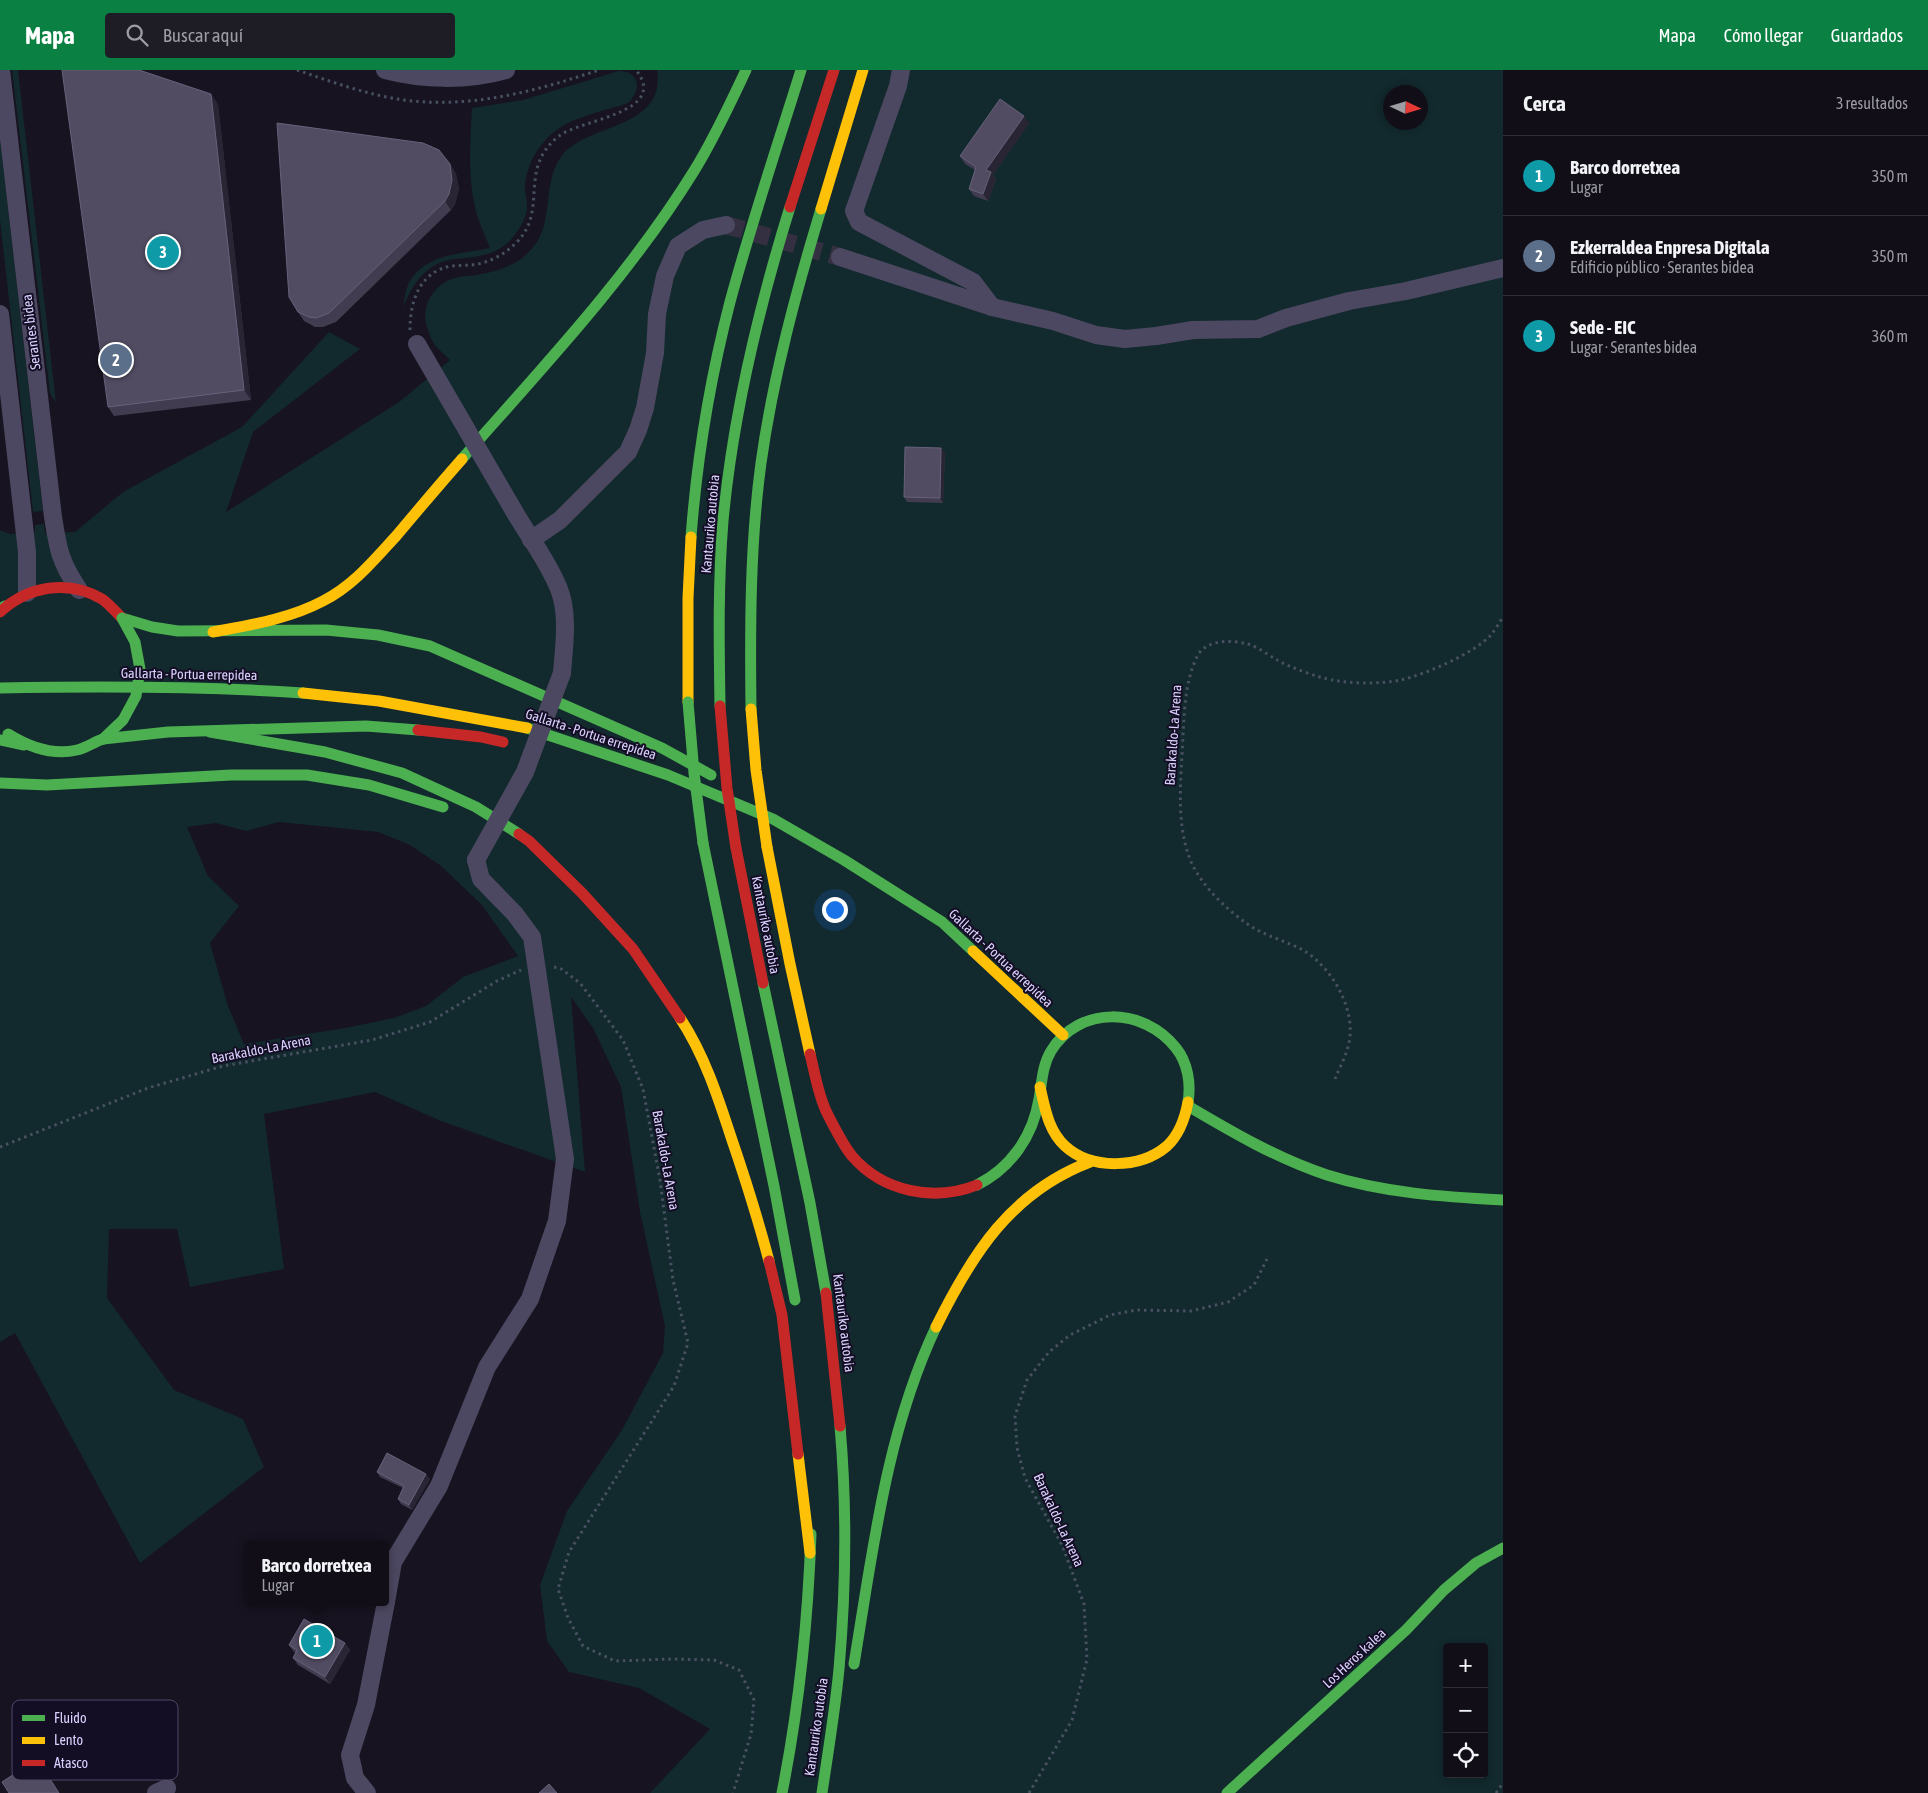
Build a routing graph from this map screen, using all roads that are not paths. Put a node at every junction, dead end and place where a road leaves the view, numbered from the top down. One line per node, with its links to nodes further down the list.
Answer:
1 (1, 70): 17 (street, Serantes bidea)
2 (389, 70): 9 (street)
3 (506, 70): 9 (street)
4 (746, 70): 21 (main road)
5 (801, 70): 42 (main road, Kantauriko autobia, bridge)
6 (834, 70): 52 (main road, Kantauriko autobia, bridge)
7 (863, 70): 36 (main road, bridge)
8 (901, 70): 13 (street)
9 (476, 72)
10 (726, 226): 16 (street)
11 (840, 257): 13 (street)
12 (1503, 268): 13 (street)
13 (992, 307)
14 (0, 314): 18 (street, Serantes bidea)
15 (417, 344): 16 (street, bridge)
16 (531, 540): 46 (street, bridge)
17 (79, 590): 18 (main road); 20 (main road)
18 (27, 593): 19 (main road)
19 (2, 609)
20 (122, 618): 21 (main road); 25 (main road, bridge)
21 (214, 632): 32 (main road)
22 (0, 688): 32 (main road, Gallarta - Portua errepidea)
23 (0, 728): 27 (main road)
24 (210, 732): 25 (main road); 28 (main road); 34 (main road)
25 (103, 739): 27 (main road)
26 (0, 740): 27 (main road)
27 (24, 745)
28 (544, 751)
29 (0, 783): 31 (main road)
30 (661, 785): 32 (main road)
31 (452, 812)
32 (773, 819): 35 (main road, Gallarta - Portua errepidea)
33 (478, 825): 34 (main road)
34 (582, 893): 45 (main road)
35 (1063, 1035): 36 (main road); 37 (main road)
36 (1040, 1087): 38 (main road)
37 (1188, 1106): 38 (main road); 40 (main road)
38 (1090, 1162): 48 (main road)
39 (1503, 1196): 40 (main road)
40 (1476, 1198): 41 (main road)
41 (1503, 1200)
42 (798, 1316)
43 (811, 1462): 45 (main road, Kantauriko autobia)
44 (1503, 1548): 54 (main road, Los Heros kalea)
45 (810, 1553): 51 (main road, Kantauriko autobia)
46 (389, 1585)
47 (385, 1606): 50 (street)
48 (853, 1673)
49 (843, 1730): 53 (main road)
50 (367, 1793)
51 (782, 1793)
52 (822, 1793)
53 (831, 1793)
54 (1227, 1793)

